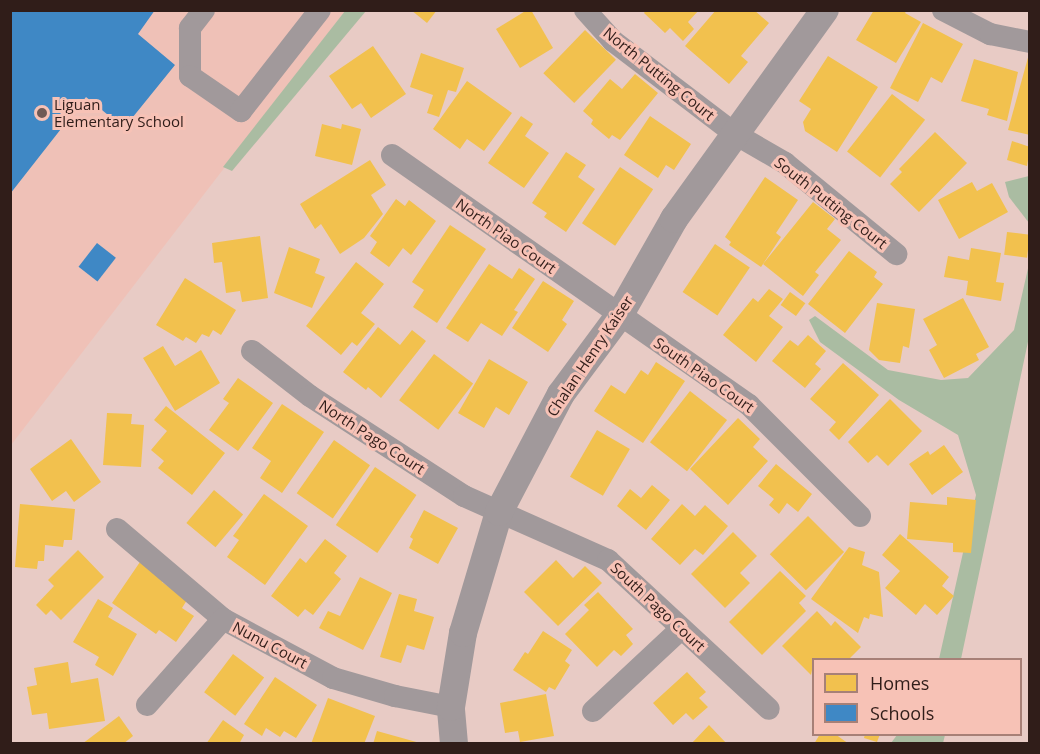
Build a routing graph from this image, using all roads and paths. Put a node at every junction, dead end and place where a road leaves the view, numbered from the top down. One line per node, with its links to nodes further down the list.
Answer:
1 (204, 10): 2 (street)
2 (320, 10)
3 (585, 10): 7 (street, North Putting Court)
4 (825, 10): 7 (street, Chalan Henry Kaiser)
5 (943, 10): 6 (street)
6 (1029, 42)
7 (735, 134): 9 (street, South Putting Court); 10 (street, Chalan Henry Kaiser)
8 (392, 155): 10 (street, North Piao Court)
9 (896, 254)
10 (619, 316): 12 (street, Chalan Henry Kaiser); 13 (street, South Piao Court)
11 (252, 351): 12 (street, North Pago Court)
12 (499, 512): 16 (street, South Pago Court); 18 (street, Chalan Henry Kaiser)
13 (860, 516)
14 (117, 530): 15 (street, Nunu Court)
15 (223, 619): 17 (street); 18 (street, Nunu Court)
16 (681, 629): 19 (street, South Pago Court); 20 (street)
17 (147, 705)
18 (451, 707): 21 (street, Chalan Henry Kaiser)
19 (769, 709)
20 (593, 711)
21 (454, 744)

